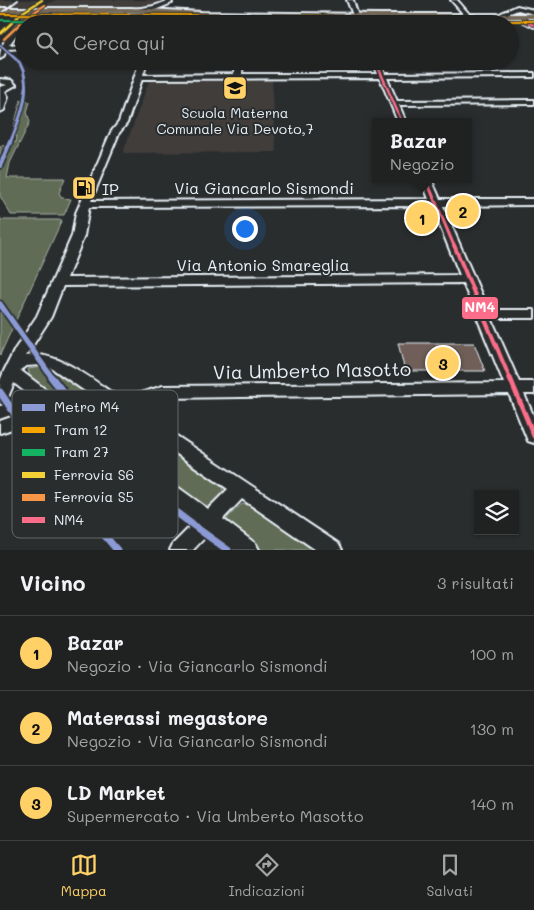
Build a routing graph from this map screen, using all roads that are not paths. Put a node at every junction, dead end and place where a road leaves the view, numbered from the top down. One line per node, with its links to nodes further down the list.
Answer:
1 (350, 0): 10 (street)
2 (454, 0): 11 (street)
3 (171, 1): 6 (street); 9 (street)
4 (514, 6): 7 (street); 12 (street); 15 (street)
5 (0, 10): 6 (main road)
6 (131, 10): 8 (main road)
7 (534, 12)
8 (149, 15)
9 (166, 15)
10 (356, 15)
11 (467, 15)
12 (500, 15)
13 (0, 17): 14 (main road)
14 (15, 17)
15 (531, 17): 17 (street)
16 (519, 25): 17 (main road)
17 (534, 25)
18 (15, 31): 20 (street)
19 (15, 46): 20 (street)
20 (4, 47): 21 (street)
21 (0, 56)
22 (141, 70): 28 (street)
23 (238, 70): 27 (street)
24 (380, 70): 25 (street)
25 (382, 75): 26 (street); 27 (street); 31 (street)
26 (534, 75)
27 (238, 76): 28 (street)
28 (139, 77): 38 (street)
29 (0, 81): 30 (street)
30 (1, 90): 33 (street)
31 (393, 102): 32 (street); 34 (street)
32 (534, 102)
33 (0, 110)
34 (400, 118)
35 (428, 183): 37 (street)
36 (534, 202): 37 (street, Via Giancarlo Sismondi)
37 (436, 203): 38 (street, Via Giancarlo Sismondi); 39 (street)
38 (85, 204): 40 (street)
39 (468, 279): 40 (street, Via Antonio Smareglia); 41 (street)
40 (59, 282): 43 (street)
41 (482, 314): 42 (street); 44 (street)
42 (534, 314)
43 (12, 369): 46 (street); 47 (street); 49 (street)
44 (514, 388): 45 (street, Via Umberto Masotto); 48 (street, Via Umberto Masotto); 52 (street)
45 (534, 388)
46 (36, 390)
47 (96, 390)
48 (178, 392)
49 (0, 398)
50 (12, 423): 51 (street)
51 (0, 427)
52 (534, 436)
53 (178, 445): 54 (street)
54 (241, 488): 56 (street); 59 (street)
55 (178, 497): 56 (street)
56 (210, 521): 57 (street); 58 (street)
57 (180, 550)
58 (249, 550)
59 (332, 550)

